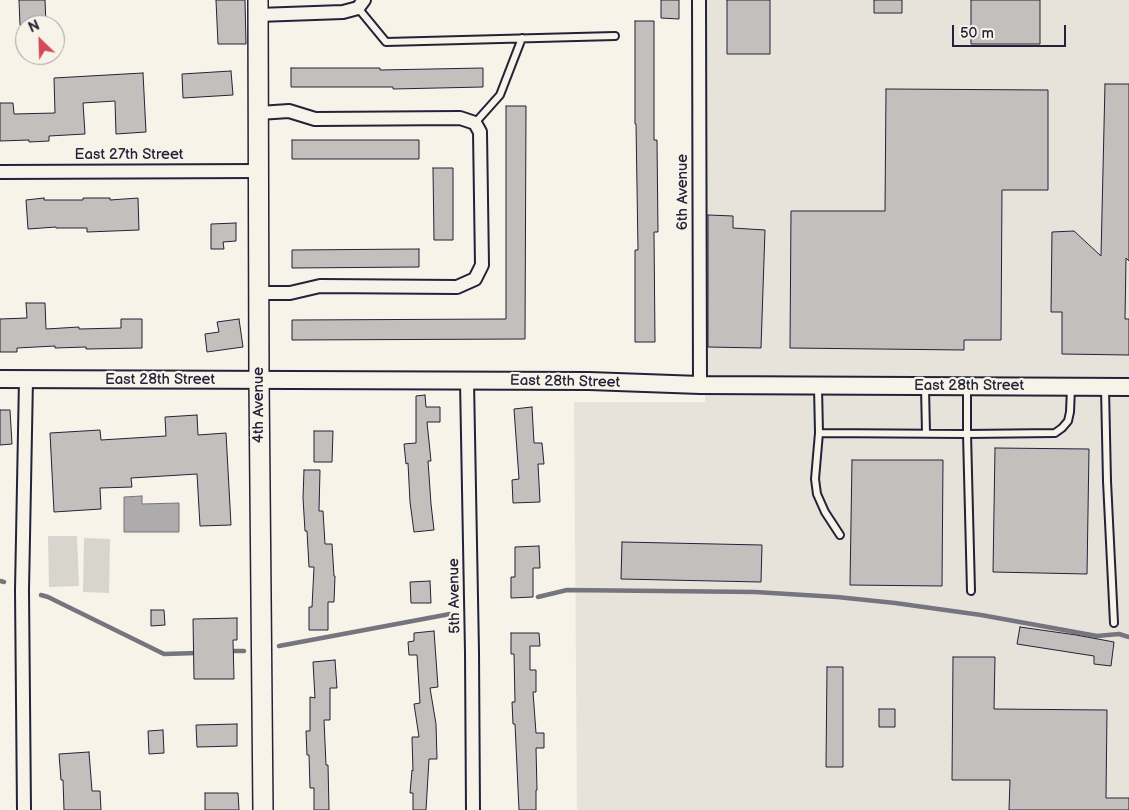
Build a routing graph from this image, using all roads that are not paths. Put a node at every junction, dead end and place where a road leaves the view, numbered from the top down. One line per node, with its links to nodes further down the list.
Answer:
1 (699, 0): 15 (street, 6th Avenue)
2 (361, 4): 3 (street); 5 (lane)
3 (258, 7): 6 (main road, 4th Avenue)
4 (615, 36): 5 (lane)
5 (522, 38): 7 (lane)
6 (259, 113): 7 (street); 8 (main road, 4th Avenue)
7 (475, 123): 10 (street)
8 (258, 171): 9 (street, East 27th Street); 10 (main road, 4th Avenue)
9 (0, 172)
10 (259, 293): 13 (main road, 4th Avenue)
11 (0, 379): 12 (street, East 28th Street)
12 (26, 379): 13 (street, East 28th Street); 28 (street)
13 (259, 380): 14 (street, East 28th Street); 29 (main road, 4th Avenue)
14 (467, 381): 15 (street, East 28th Street); 30 (street, 5th Avenue)
15 (700, 385): 16 (street, East 28th Street)
16 (818, 386): 17 (street, East 28th Street); 22 (lane)
17 (925, 386): 18 (street, East 28th Street); 23 (lane)
18 (967, 386): 19 (street, East 28th Street); 24 (lane)
19 (1071, 387): 20 (street, East 28th Street); 24 (lane)
20 (1105, 387): 21 (street, East 28th Street); 27 (lane)
21 (1129, 387)
22 (819, 433): 23 (lane); 25 (lane)
23 (926, 433): 24 (lane)
24 (968, 434): 26 (lane)
25 (840, 535)
26 (971, 591)
27 (1114, 623)
28 (24, 810)
29 (262, 810)
30 (473, 810)

